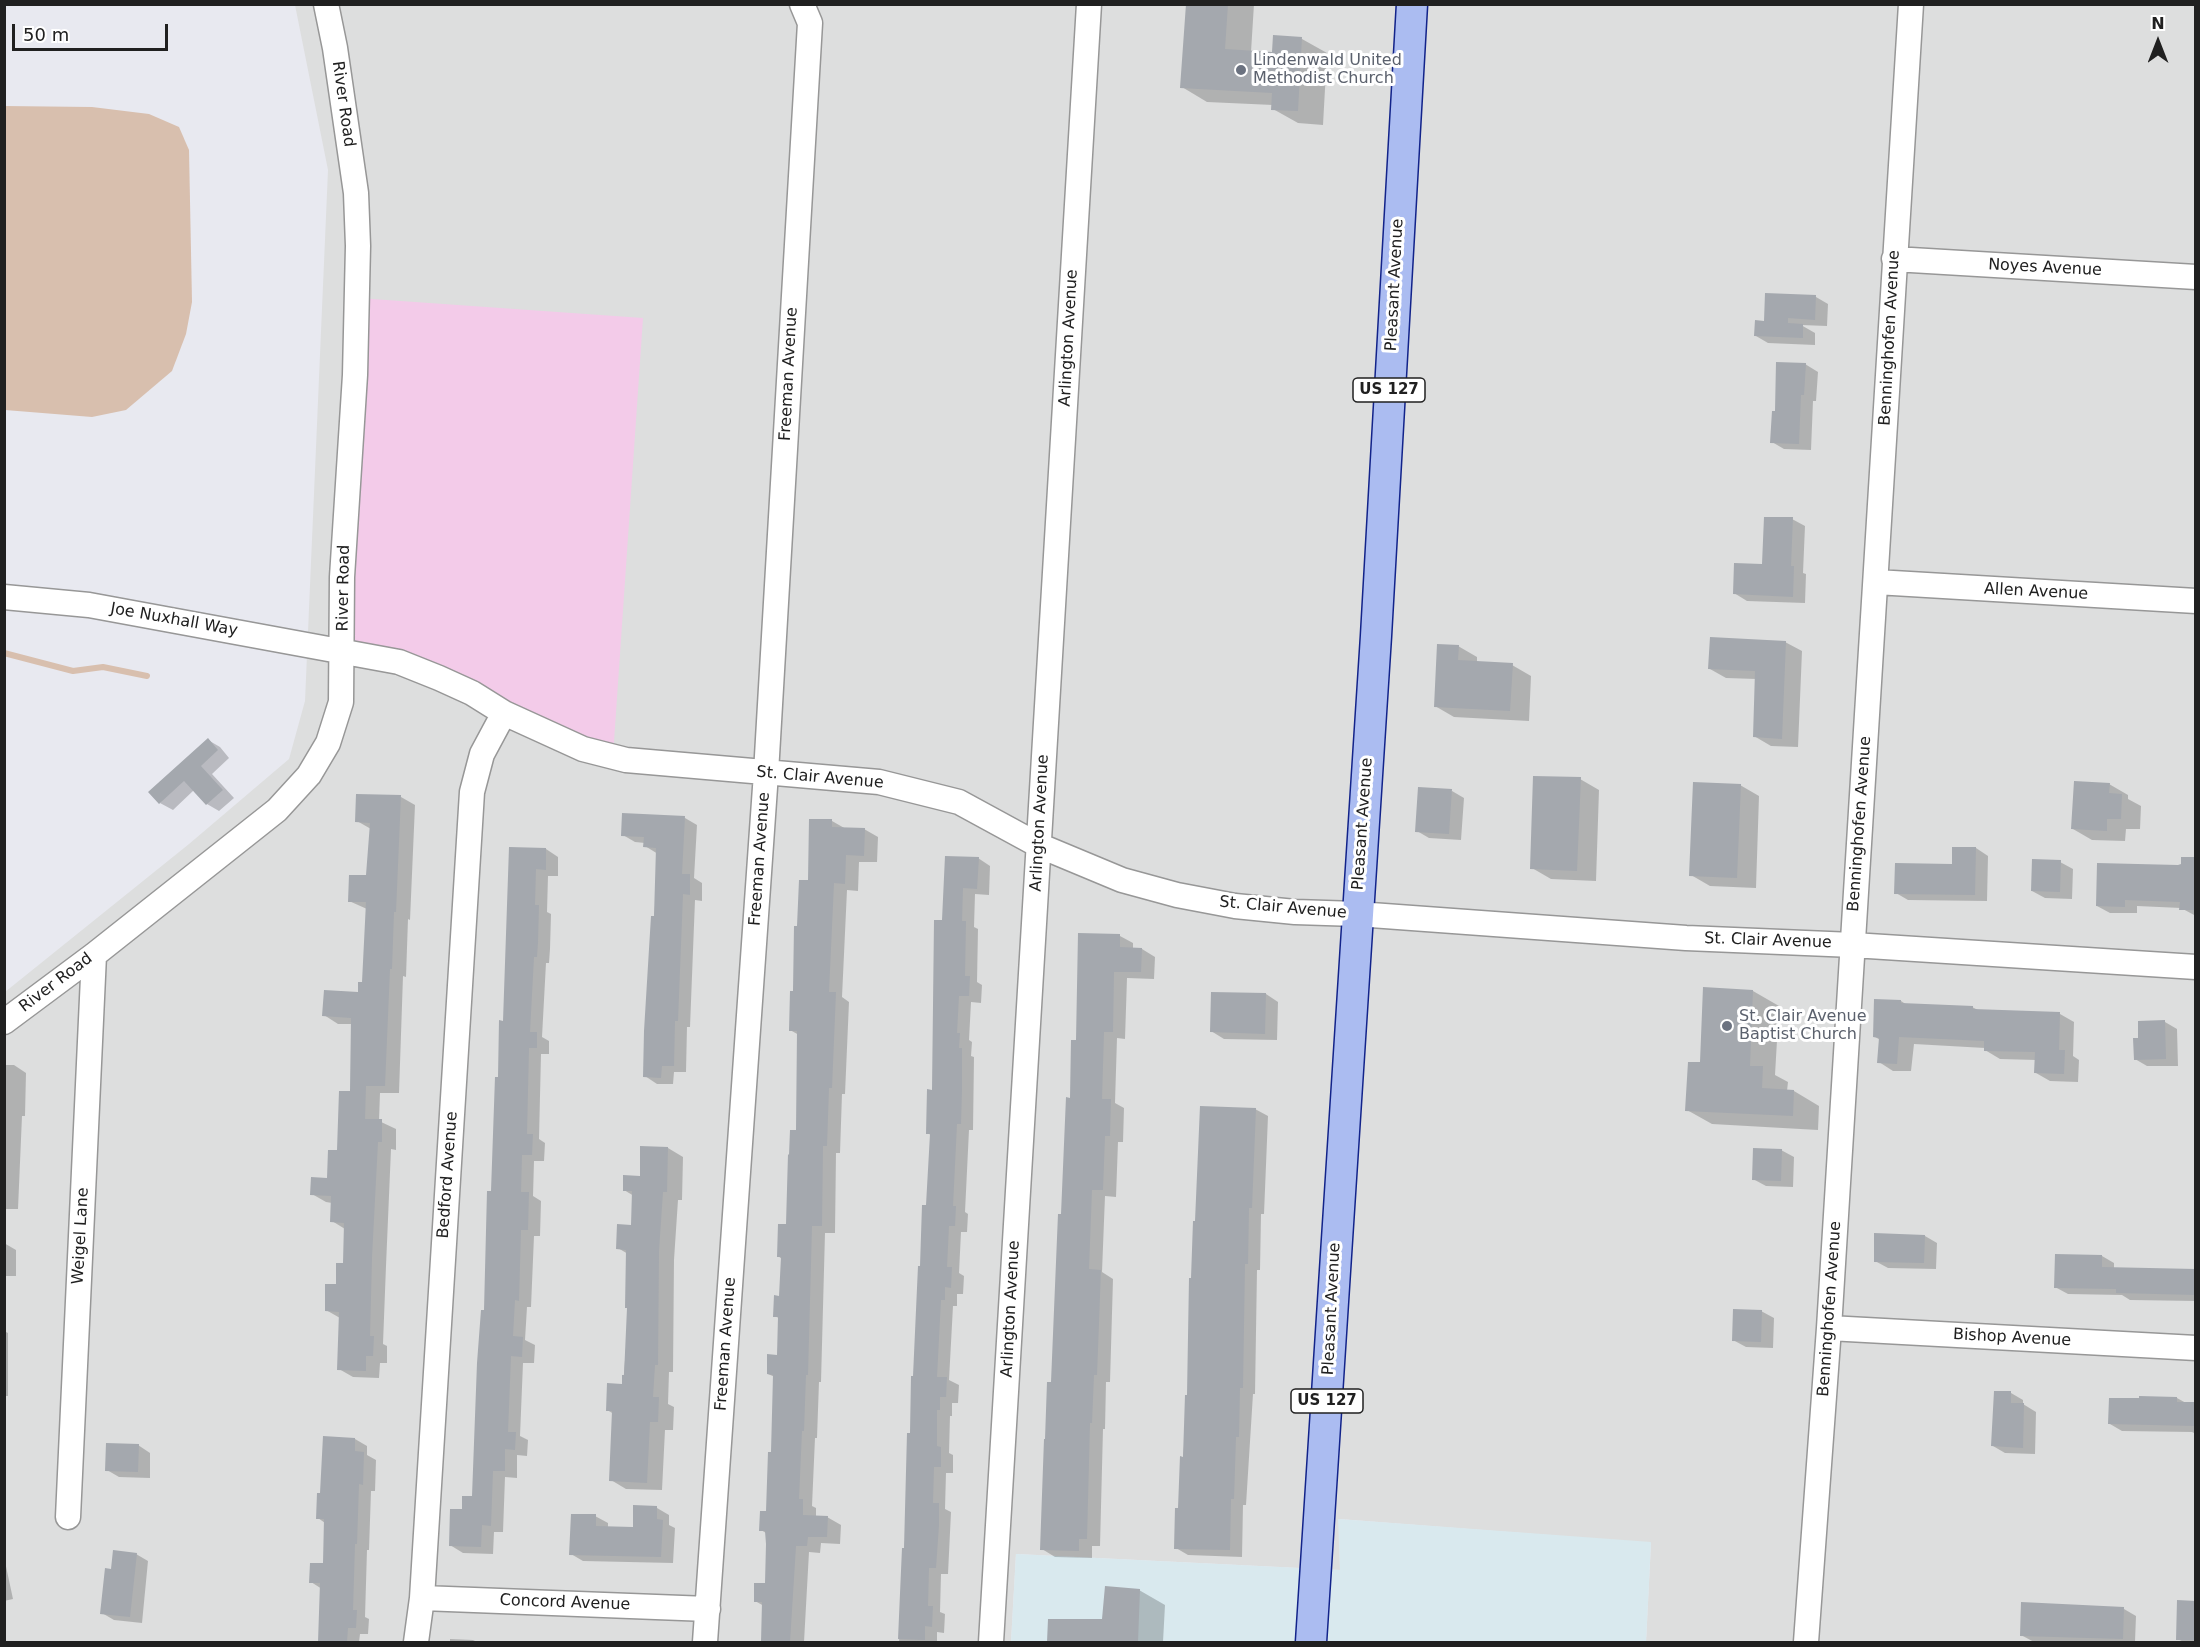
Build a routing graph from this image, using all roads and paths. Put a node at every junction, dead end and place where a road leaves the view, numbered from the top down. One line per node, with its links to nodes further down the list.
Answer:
1 (326, 4): 11 (street, River Road)
2 (802, 4): 13 (street, Freeman Avenue)
3 (1089, 4): 14 (street, Arlington Avenue)
4 (1412, 4): 15 (main road, Pleasant Avenue / US 127)
5 (1911, 4): 6 (street, Benninghofen Avenue)
6 (1894, 259): 7 (street, Noyes Avenue); 8 (street, Benninghofen Avenue)
7 (2196, 277)
8 (1876, 582): 10 (street, Allen Avenue); 16 (street, Benninghofen Avenue)
9 (4, 597): 11 (street, Joe Nuxhall Way)
10 (2196, 601)
11 (343, 651): 12 (street, St. Clair Avenue); 17 (street, River Road)
12 (504, 713): 13 (street, St. Clair Avenue); 23 (street, Bedford Avenue)
13 (766, 773): 14 (street, St. Clair Avenue); 24 (street, Freeman Avenue)
14 (1038, 846): 15 (street, St. Clair Avenue); 27 (street, Arlington Avenue)
15 (1357, 914): 16 (street, St. Clair Avenue); 28 (main road, Pleasant Avenue / US 127)
16 (1853, 945): 18 (street, St. Clair Avenue); 20 (street, Benninghofen Avenue)
17 (94, 955): 19 (street, River Road); 22 (street, Weigel Lane)
18 (2196, 967)
19 (4, 1022)
20 (1829, 1328): 21 (street, Bishop Avenue); 29 (street, Benninghofen Avenue)
21 (2196, 1348)
22 (68, 1517)
23 (422, 1598): 24 (street, Concord Avenue); 25 (street, Bedford Avenue)
24 (708, 1609): 26 (street, Freeman Avenue)
25 (416, 1642)
26 (705, 1642)
27 (991, 1642)
28 (1311, 1642)
29 (1806, 1642)

